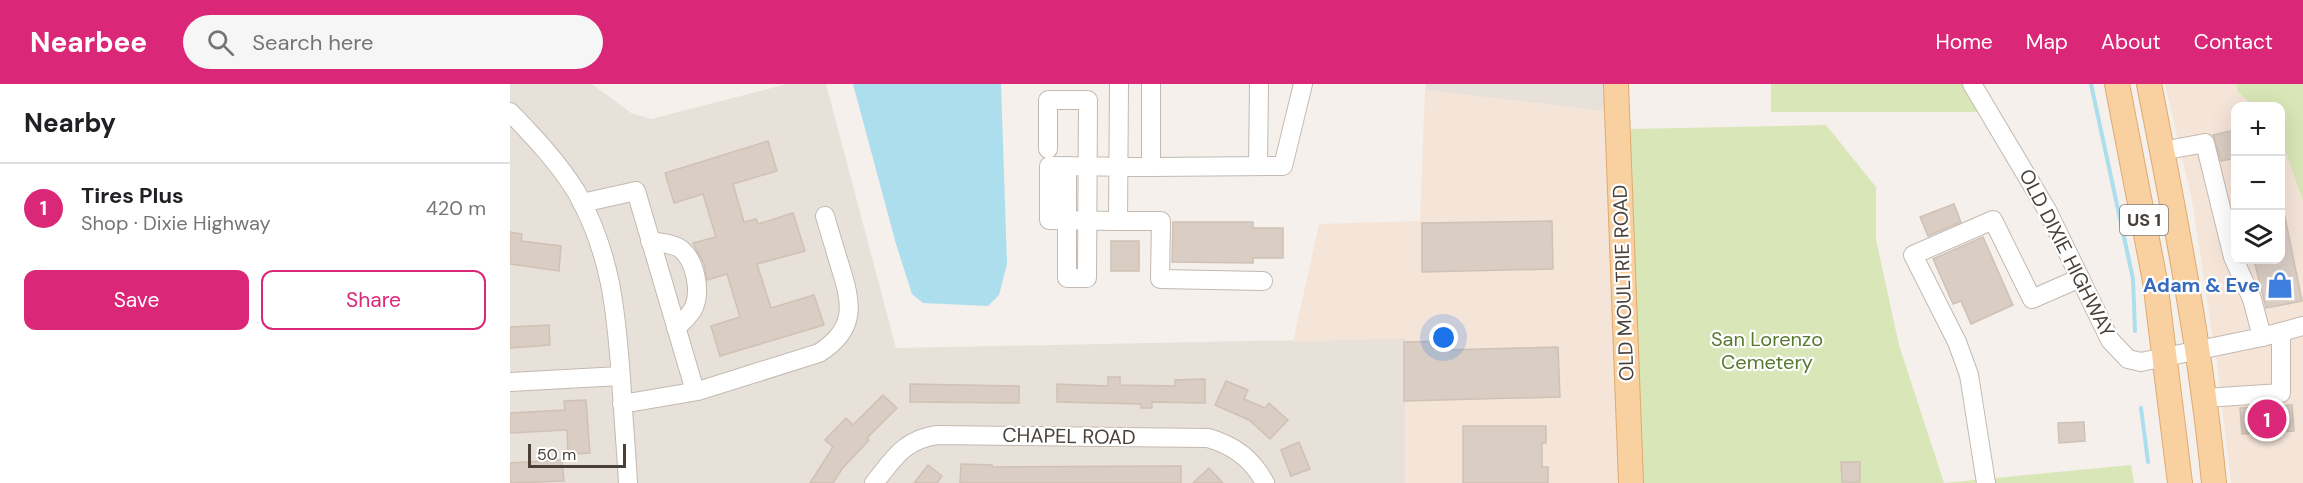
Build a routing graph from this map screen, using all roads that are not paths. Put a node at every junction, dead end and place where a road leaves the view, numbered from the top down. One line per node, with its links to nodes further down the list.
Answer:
1 (1119, 84): 15 (street)
2 (1151, 84): 16 (street)
3 (1259, 84): 14 (street)
4 (1303, 84): 14 (street)
5 (1616, 84): 39 (main road, OLD MOULTRIE ROAD)
6 (1972, 84): 23 (street, OLD DIXIE HIGHWAY)
7 (2117, 84): 30 (main road, US 1)
8 (2149, 84): 12 (main road, US 1)
9 (1048, 92): 11 (street); 13 (street)
10 (510, 112): 17 (street)
11 (1048, 149)
12 (2162, 150): 28 (street); 29 (main road, US 1)
13 (1089, 166): 15 (street); 19 (street); 20 (street)
14 (1258, 166): 16 (street)
15 (1118, 167): 16 (street); 21 (street)
16 (1150, 168)
17 (582, 203): 22 (street); 31 (street)
18 (825, 216): 33 (street)
19 (1067, 220): 20 (street); 20 (street)
20 (1088, 220): 21 (street)
21 (1118, 221): 24 (street)
22 (650, 241): 26 (street); 26 (street)
23 (2080, 279): 30 (street, OLD DIXIE HIGHWAY); 40 (street)
24 (1263, 281)
25 (2303, 326): 27 (street, OLD DIXIE HIGHWAY)
26 (676, 328): 33 (street)
27 (2281, 333): 28 (street, OLD DIXIE HIGHWAY); 34 (street)
28 (2262, 337): 29 (street, OLD DIXIE HIGHWAY)
29 (2198, 351): 30 (street, OLD DIXIE HIGHWAY); 34 (main road, US 1)
30 (2163, 357): 41 (main road, US 1); 42 (main road)
31 (620, 376): 32 (street); 35 (street)
32 (510, 382)
33 (695, 392): 35 (street)
34 (2205, 398): 43 (main road, US 1)
35 (622, 404): 36 (street)
36 (628, 483)
37 (874, 483): 38 (street, CHAPEL ROAD)
38 (1265, 483)
39 (1631, 483)
40 (1986, 483)
41 (2180, 483)
42 (2204, 483)
43 (2214, 483)

